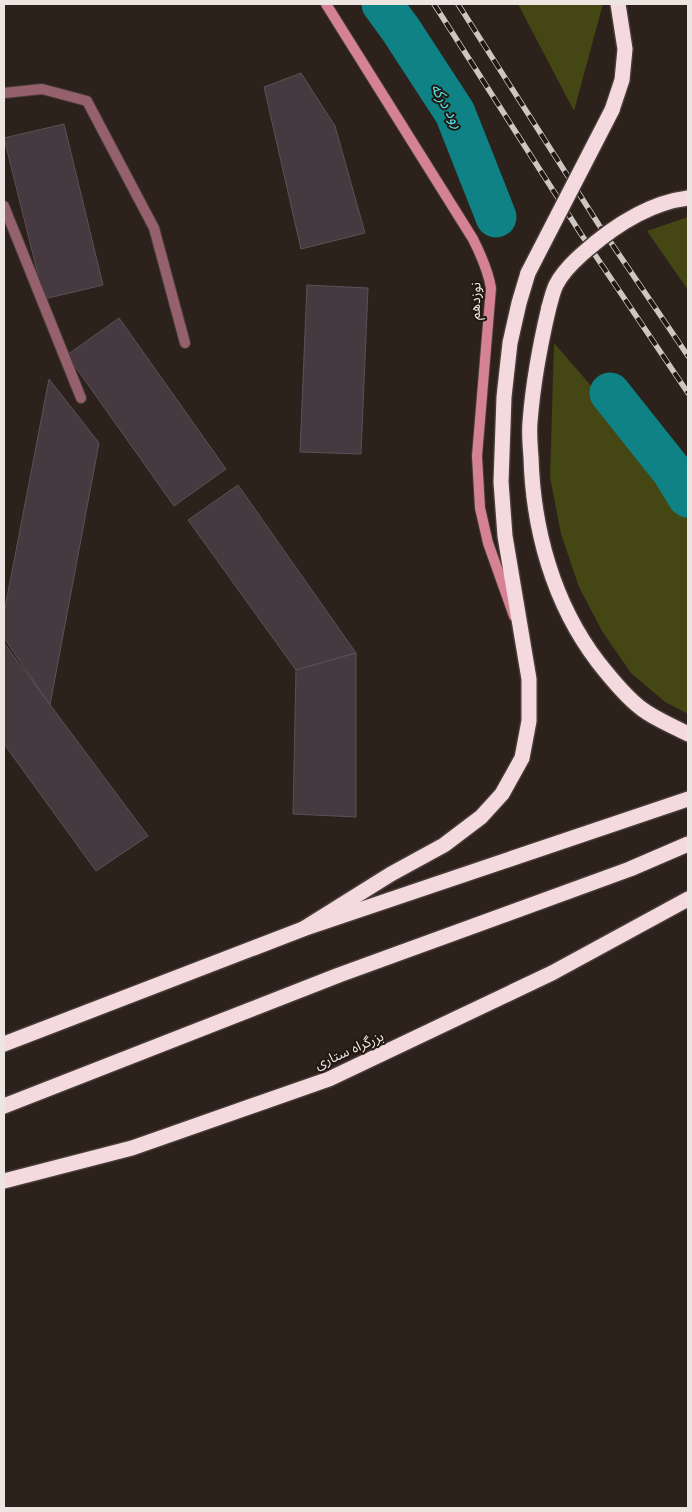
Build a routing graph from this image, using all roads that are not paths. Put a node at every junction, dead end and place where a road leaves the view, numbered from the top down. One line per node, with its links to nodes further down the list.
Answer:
1 (326, 4): 8 (street, نوزدهم)
2 (618, 4): 8 (highway, bridge)
3 (4, 93): 6 (lane)
4 (688, 198): 9 (highway, bridge)
5 (4, 206): 7 (lane)
6 (185, 343)
7 (81, 398)
8 (522, 637): 13 (highway)
9 (688, 734)
10 (688, 799): 13 (highway)
11 (688, 844): 15 (highway)
12 (688, 899): 16 (highway, بزرگراه ستاری)
13 (303, 929): 14 (highway)
14 (4, 1044)
15 (4, 1106)
16 (4, 1181)

